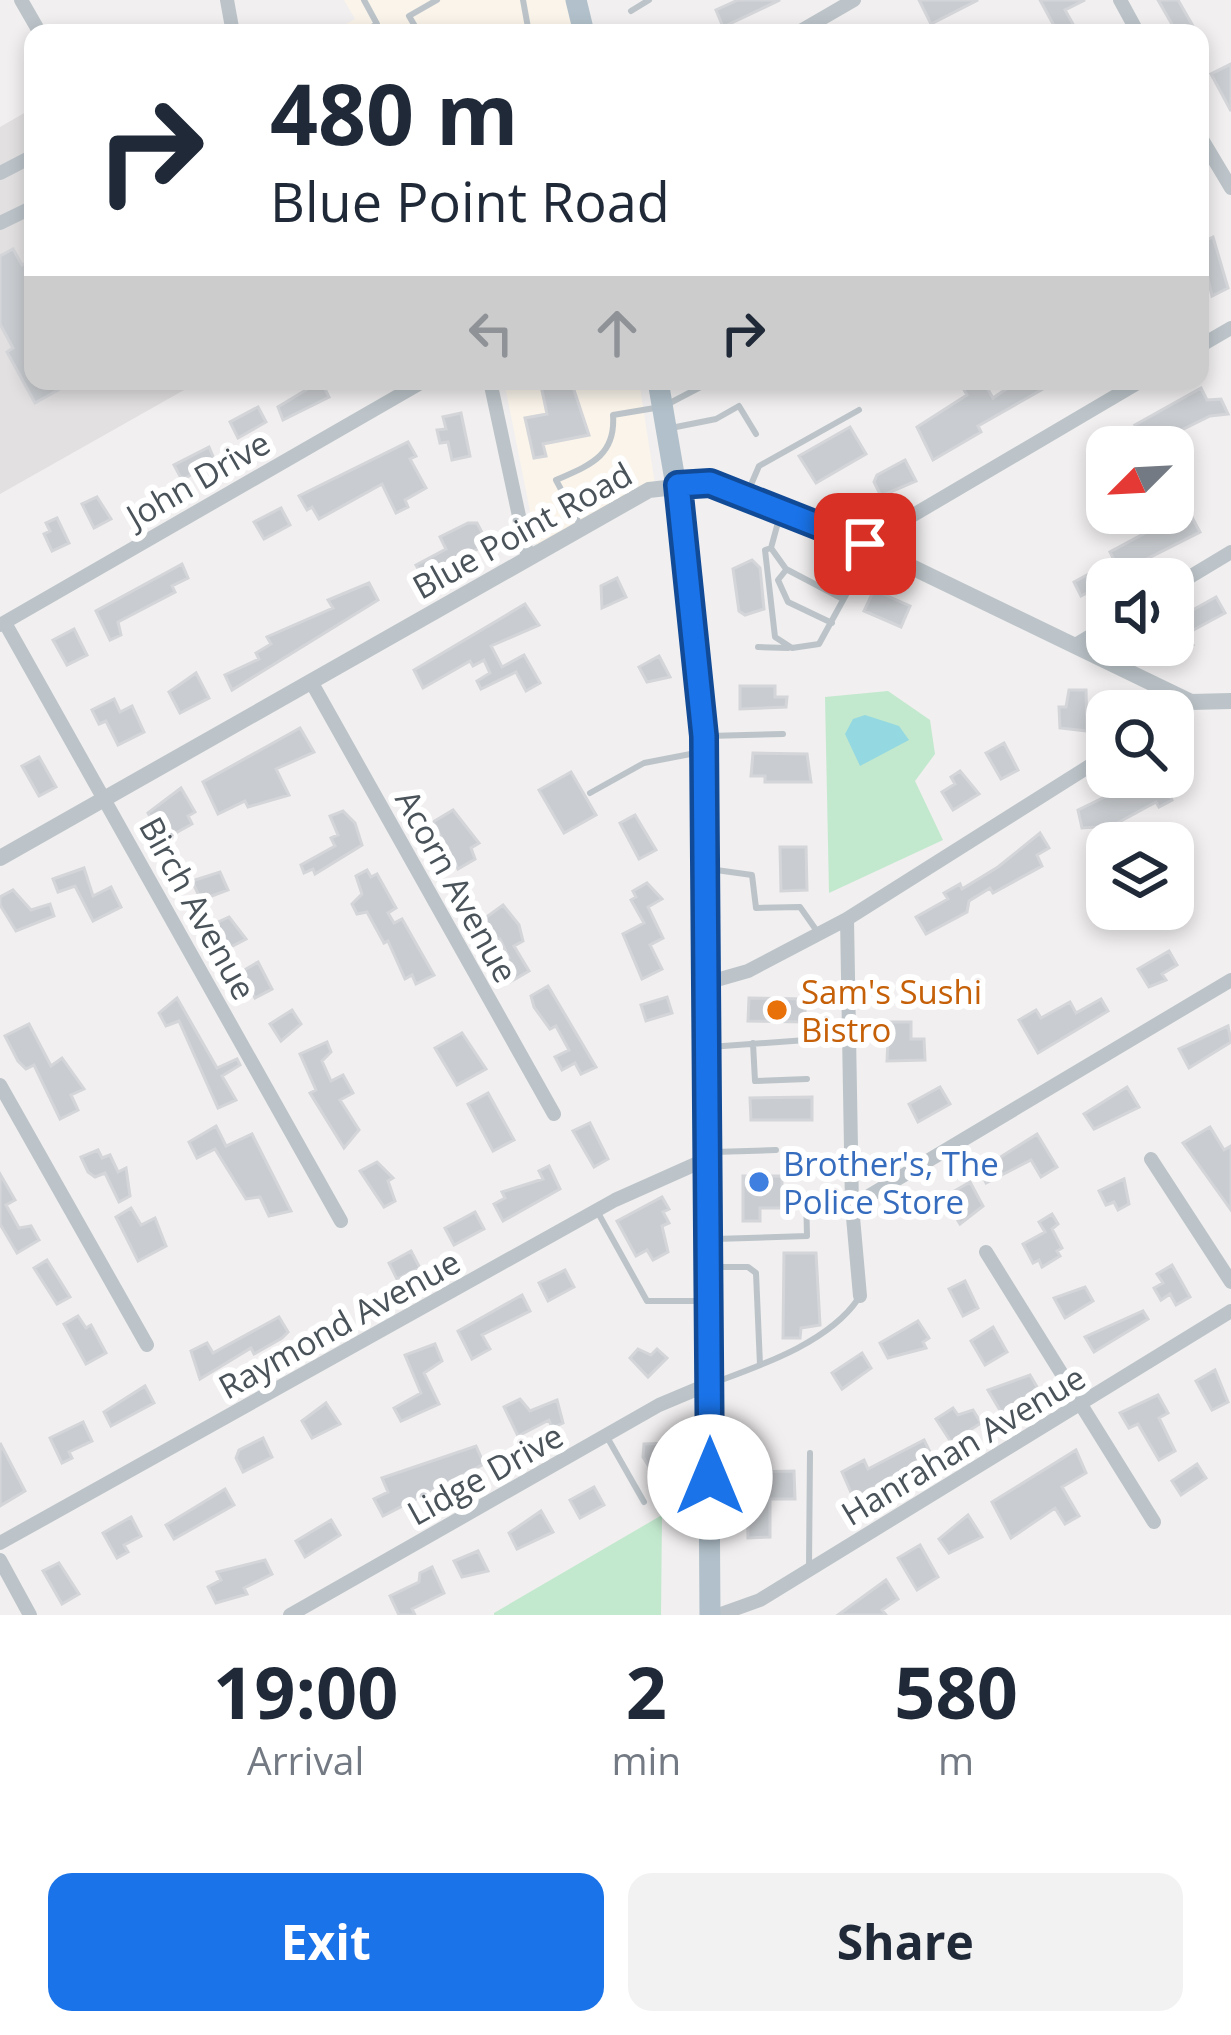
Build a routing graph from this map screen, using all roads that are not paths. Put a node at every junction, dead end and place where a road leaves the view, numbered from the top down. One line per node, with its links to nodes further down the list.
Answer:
1 (436, 0): 5 (lane)
2 (649, 0): 4 (lane)
3 (854, 0): 6 (street)
4 (632, 11)
5 (413, 24)
6 (813, 24)
7 (1209, 151): 8 (street)
8 (1231, 188)
9 (408, 390): 29 (street, John Drive)
10 (492, 390): 24 (street)
11 (660, 390): 15 (main road)
12 (701, 390): 15 (lane)
13 (1126, 390): 21 (street)
14 (859, 410): 18 (lane)
15 (666, 418): 16 (lane); 17 (main road); 20 (lane)
16 (757, 434)
17 (678, 485): 18 (street, Blue Point Road); 20 (street, Blue Point Road); 39 (main road)
18 (745, 497): 19 (street, Blue Point Road)
19 (781, 512): 21 (street, Blue Point Road); 22 (lane)
20 (581, 528): 24 (street, Blue Point Road)
21 (868, 546): 27 (lane); 31 (street, Blue Point Road)
22 (771, 548): 25 (lane); 33 (lane)
23 (1231, 552): 26 (street)
24 (528, 558): 34 (street, Blue Point Road)
25 (786, 569): 27 (lane); 28 (lane)
26 (1194, 574)
27 (843, 599): 28 (lane)
28 (832, 623): 33 (lane)
29 (2, 624): 42 (street, Birch Avenue)
30 (1086, 639): 31 (street)
31 (1077, 644): 35 (street, Blue Point Road)
32 (758, 647): 33 (lane)
33 (792, 648)
34 (313, 685): 42 (street, Blue Point Road); 54 (street, Acorn Avenue)
35 (1169, 690)
36 (1194, 701): 37 (street, Blue Point Road)
37 (1231, 701)
38 (783, 734): 39 (lane)
39 (704, 744): 41 (lane); 44 (main road)
40 (1086, 768): 45 (street)
41 (590, 793)
42 (105, 796): 43 (street, Blue Point Road); 61 (street, Birch Avenue)
43 (0, 858)
44 (706, 868): 46 (lane); 48 (main road)
45 (847, 919): 46 (street); 59 (street)
46 (819, 934): 48 (street)
47 (1231, 980): 59 (street)
48 (706, 983): 51 (main road)
49 (820, 1039): 50 (lane)
50 (753, 1043): 51 (lane); 52 (lane)
51 (707, 1047): 56 (main road)
52 (807, 1079)
53 (0, 1085): 69 (street)
54 (554, 1114)
55 (776, 1150): 56 (lane)
56 (707, 1155): 60 (street, Raymond Avenue); 62 (main road)
57 (1151, 1159): 65 (street)
58 (806, 1195): 62 (lane)
59 (852, 1206): 66 (street)
60 (597, 1210): 67 (lane); 77 (street, Raymond Avenue)
61 (340, 1221)
62 (708, 1239): 64 (main road)
63 (986, 1252): 72 (street)
64 (708, 1267): 67 (main road); 70 (lane)
65 (1231, 1282)
66 (860, 1296): 70 (lane)
67 (709, 1301): 71 (main road)
68 (1231, 1311): 72 (street, Hanrahan Avenue)
69 (147, 1345)
70 (760, 1365): 71 (lane)
71 (709, 1384): 73 (street, Lidge Drive); 83 (main road)
72 (1081, 1404): 76 (street); 79 (street, Hanrahan Avenue)
73 (607, 1438): 75 (lane); 82 (street, Lidge Drive)
74 (810, 1453): 79 (lane)
75 (644, 1502)
76 (1154, 1522)
77 (0, 1543)
78 (0, 1560): 81 (street)
79 (809, 1570): 80 (street, Hanrahan Avenue)
80 (760, 1600): 83 (street, Hanrahan Avenue); 84 (lane)
81 (30, 1615)
82 (290, 1615)
83 (714, 1615)
84 (769, 1615)

